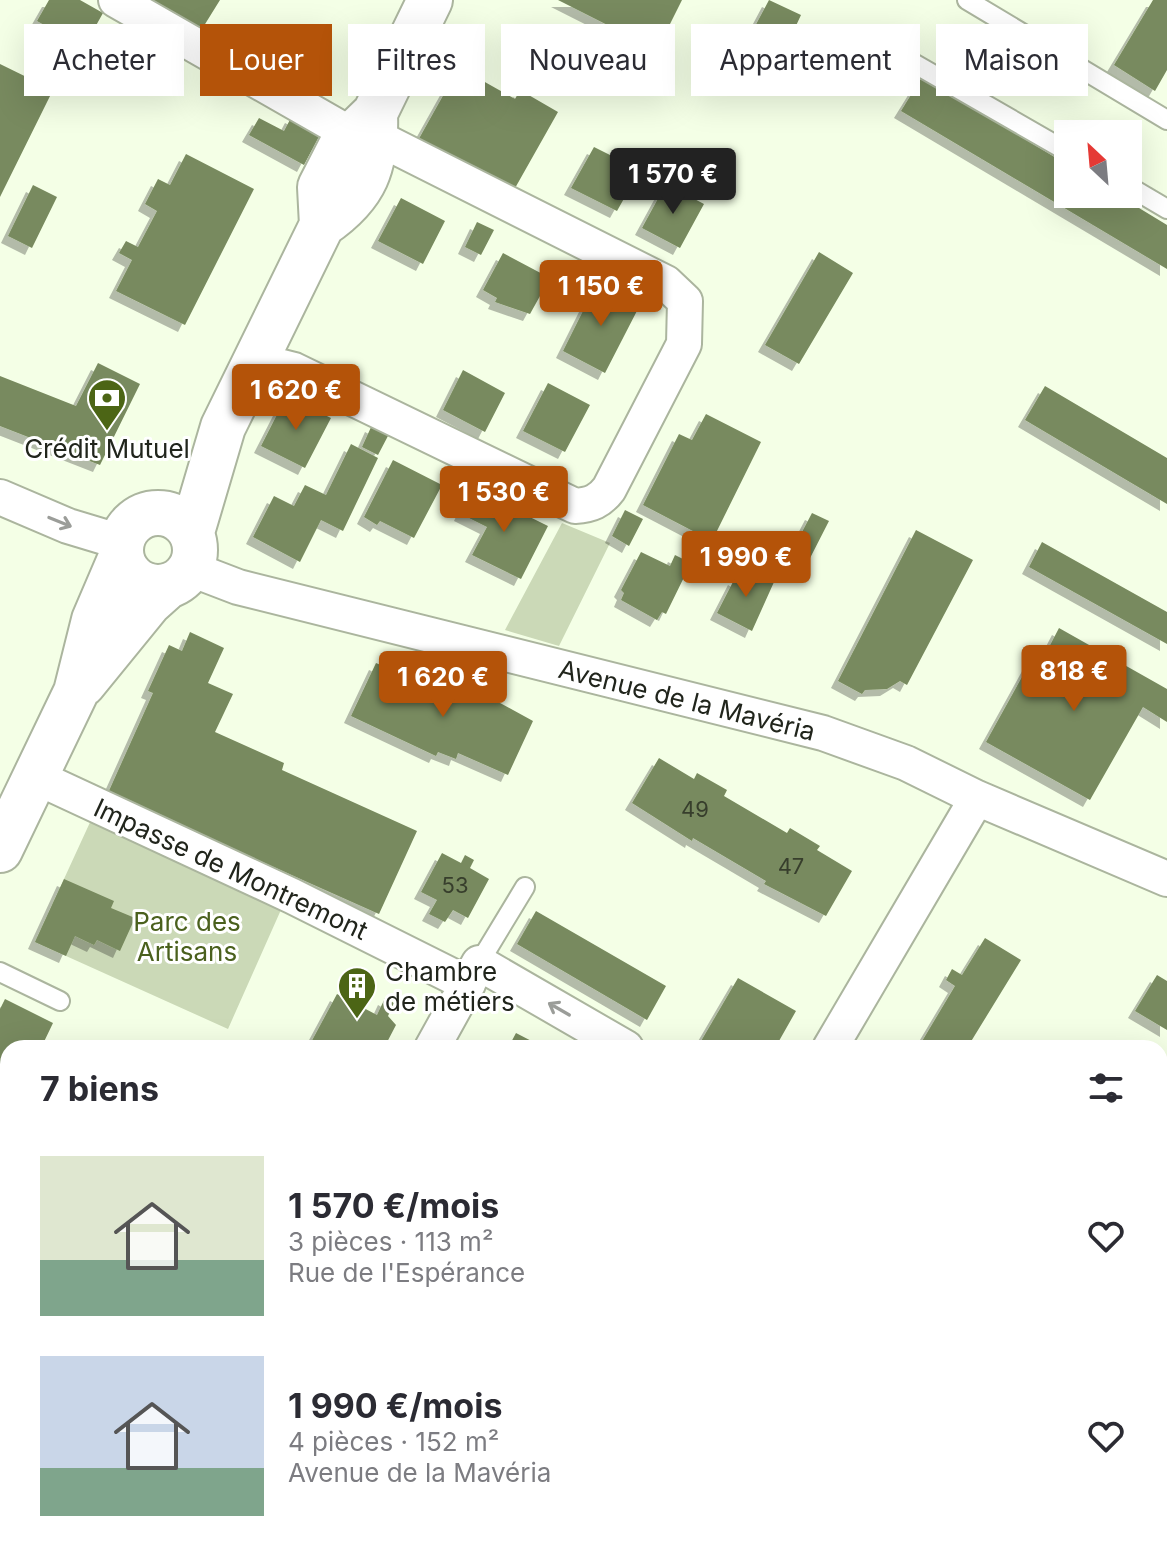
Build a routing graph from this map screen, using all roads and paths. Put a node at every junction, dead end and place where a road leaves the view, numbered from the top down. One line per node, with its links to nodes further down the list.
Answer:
1 (116, 0): 6 (street)
2 (430, 0): 6 (main road)
3 (967, 0): 5 (lane)
4 (920, 67): 7 (lane)
5 (1167, 120)
6 (368, 128): 10 (main road); 10 (street)
7 (1054, 144)
8 (1142, 194): 9 (lane)
9 (1167, 209)
10 (254, 360): 13 (main road)
11 (0, 497): 12 (street, one-way to 12)
12 (121, 550): 13 (main road); 13 (main road); 14 (main road)
13 (179, 550): 14 (main road); 16 (street, Avenue de la Mavéria)
14 (76, 692): 15 (main road)
15 (36, 777): 17 (main road); 21 (street, Impasse de Montremont)
16 (977, 798): 18 (street, Avenue de la Mavéria); 25 (street)
17 (0, 850)
18 (1167, 879)
19 (525, 887): 21 (lane)
20 (0, 972): 22 (lane)
21 (474, 974): 23 (street); 24 (street, Impasse de Montremont, one-way to 21)
22 (60, 1001)
23 (437, 1040)
24 (610, 1040)
25 (835, 1040)

